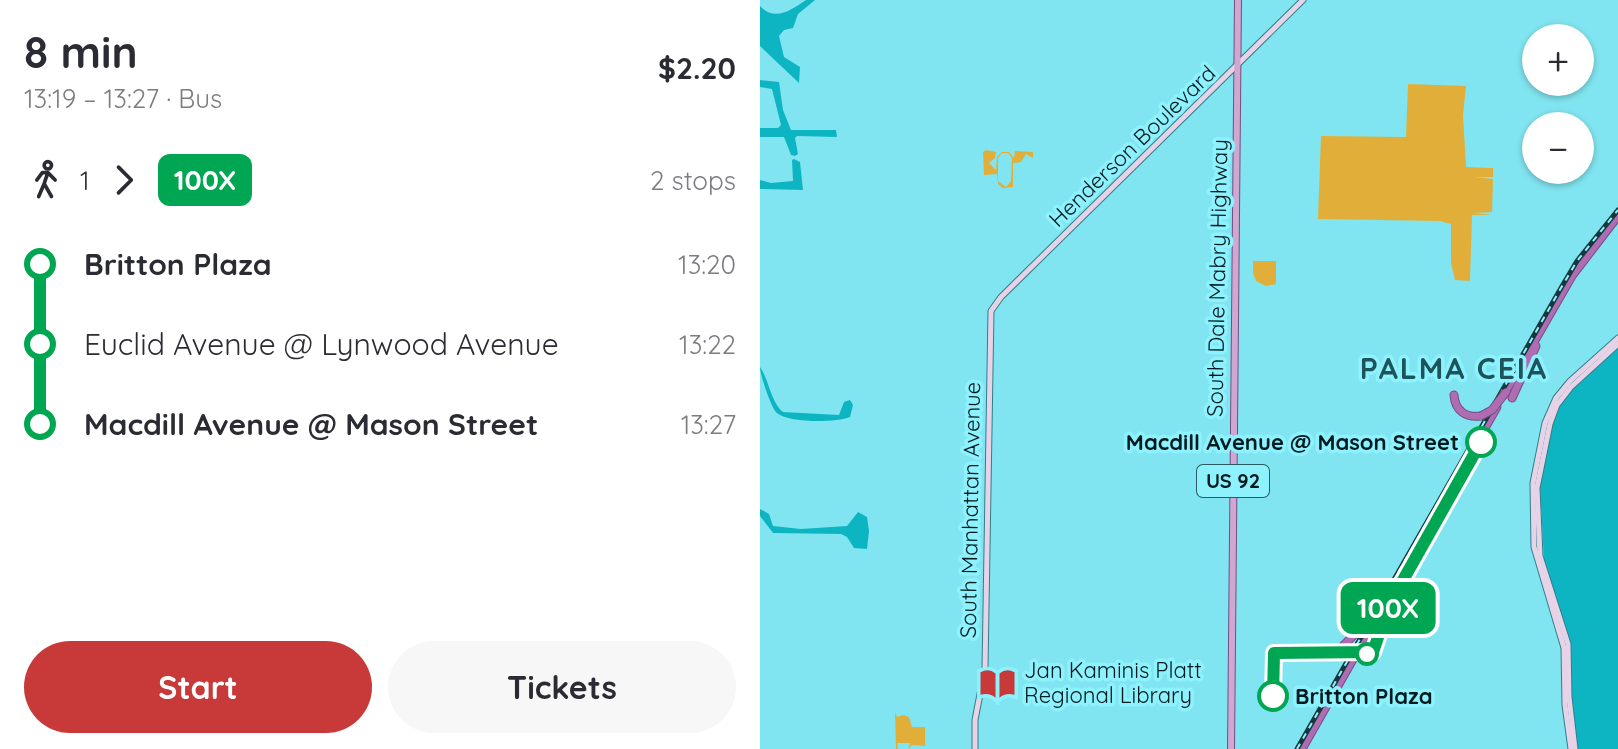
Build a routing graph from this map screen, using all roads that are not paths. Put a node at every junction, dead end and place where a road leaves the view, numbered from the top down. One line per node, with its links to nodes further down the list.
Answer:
1 (1238, 0): 3 (main road, South Dale Mabry Highway / US 92)
2 (1303, 0): 3 (main road, Henderson Boulevard)
3 (1241, 57): 4 (main road, South Dale Mabry Highway / US 92)
4 (1234, 73): 7 (main road, Henderson Boulevard); 18 (main road, South Dale Mabry Highway / US 92)
5 (1618, 216): 10 (highway)
6 (1618, 223): 10 (highway)
7 (988, 318): 22 (main road, South Manhattan Avenue)
8 (1618, 338): 24 (main road)
9 (1618, 344): 24 (main road)
10 (1512, 394): 11 (highway, bridge); 12 (highway, bridge)
11 (1455, 397)
12 (1399, 580): 13 (highway, bridge); 16 (highway, bridge)
13 (1392, 595): 14 (highway); 15 (highway)
14 (1389, 605): 15 (highway); 17 (highway)
15 (1362, 648): 21 (highway)
16 (1341, 652)
17 (1375, 652)
18 (1231, 653): 19 (main road, South Dale Mabry Highway / US 92); 20 (main road, South Dale Mabry Highway / US 92)
19 (1228, 719): 20 (main road); 23 (main road, South Dale Mabry Highway / US 92)
20 (1231, 733): 23 (main road, South Dale Mabry Highway / US 92)
21 (1307, 745)
22 (975, 749)
23 (1229, 749)
24 (1573, 749)

